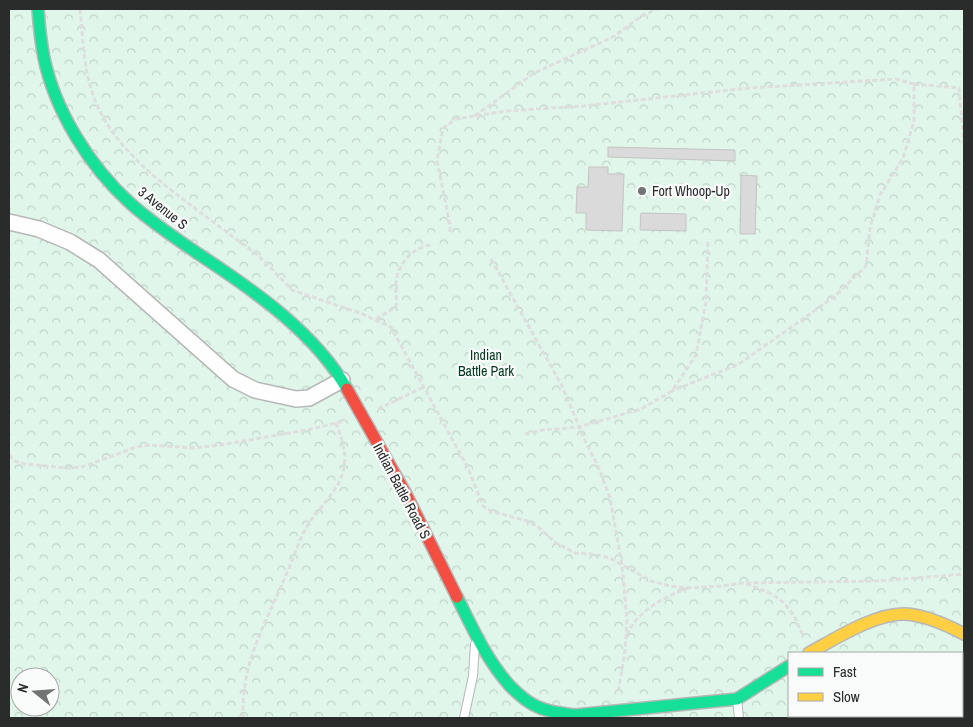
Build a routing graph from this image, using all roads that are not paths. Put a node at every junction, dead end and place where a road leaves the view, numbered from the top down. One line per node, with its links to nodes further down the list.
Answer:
1 (38, 9): 3 (street, 3 Avenue S)
2 (9, 222): 3 (street)
3 (342, 380): 5 (street, Indian Battle Road S)
4 (964, 634): 6 (street)
5 (475, 635): 10 (street, Indian Battle Road S); 11 (lane)
6 (811, 652)
7 (788, 667): 8 (street, Indian Battle Road S)
8 (736, 699): 9 (street, Indian Battle Road S); 13 (lane)
9 (648, 713): 10 (street, Indian Battle Road S)
10 (574, 715): 12 (lane)
11 (464, 718)
12 (555, 718)
13 (739, 718)

